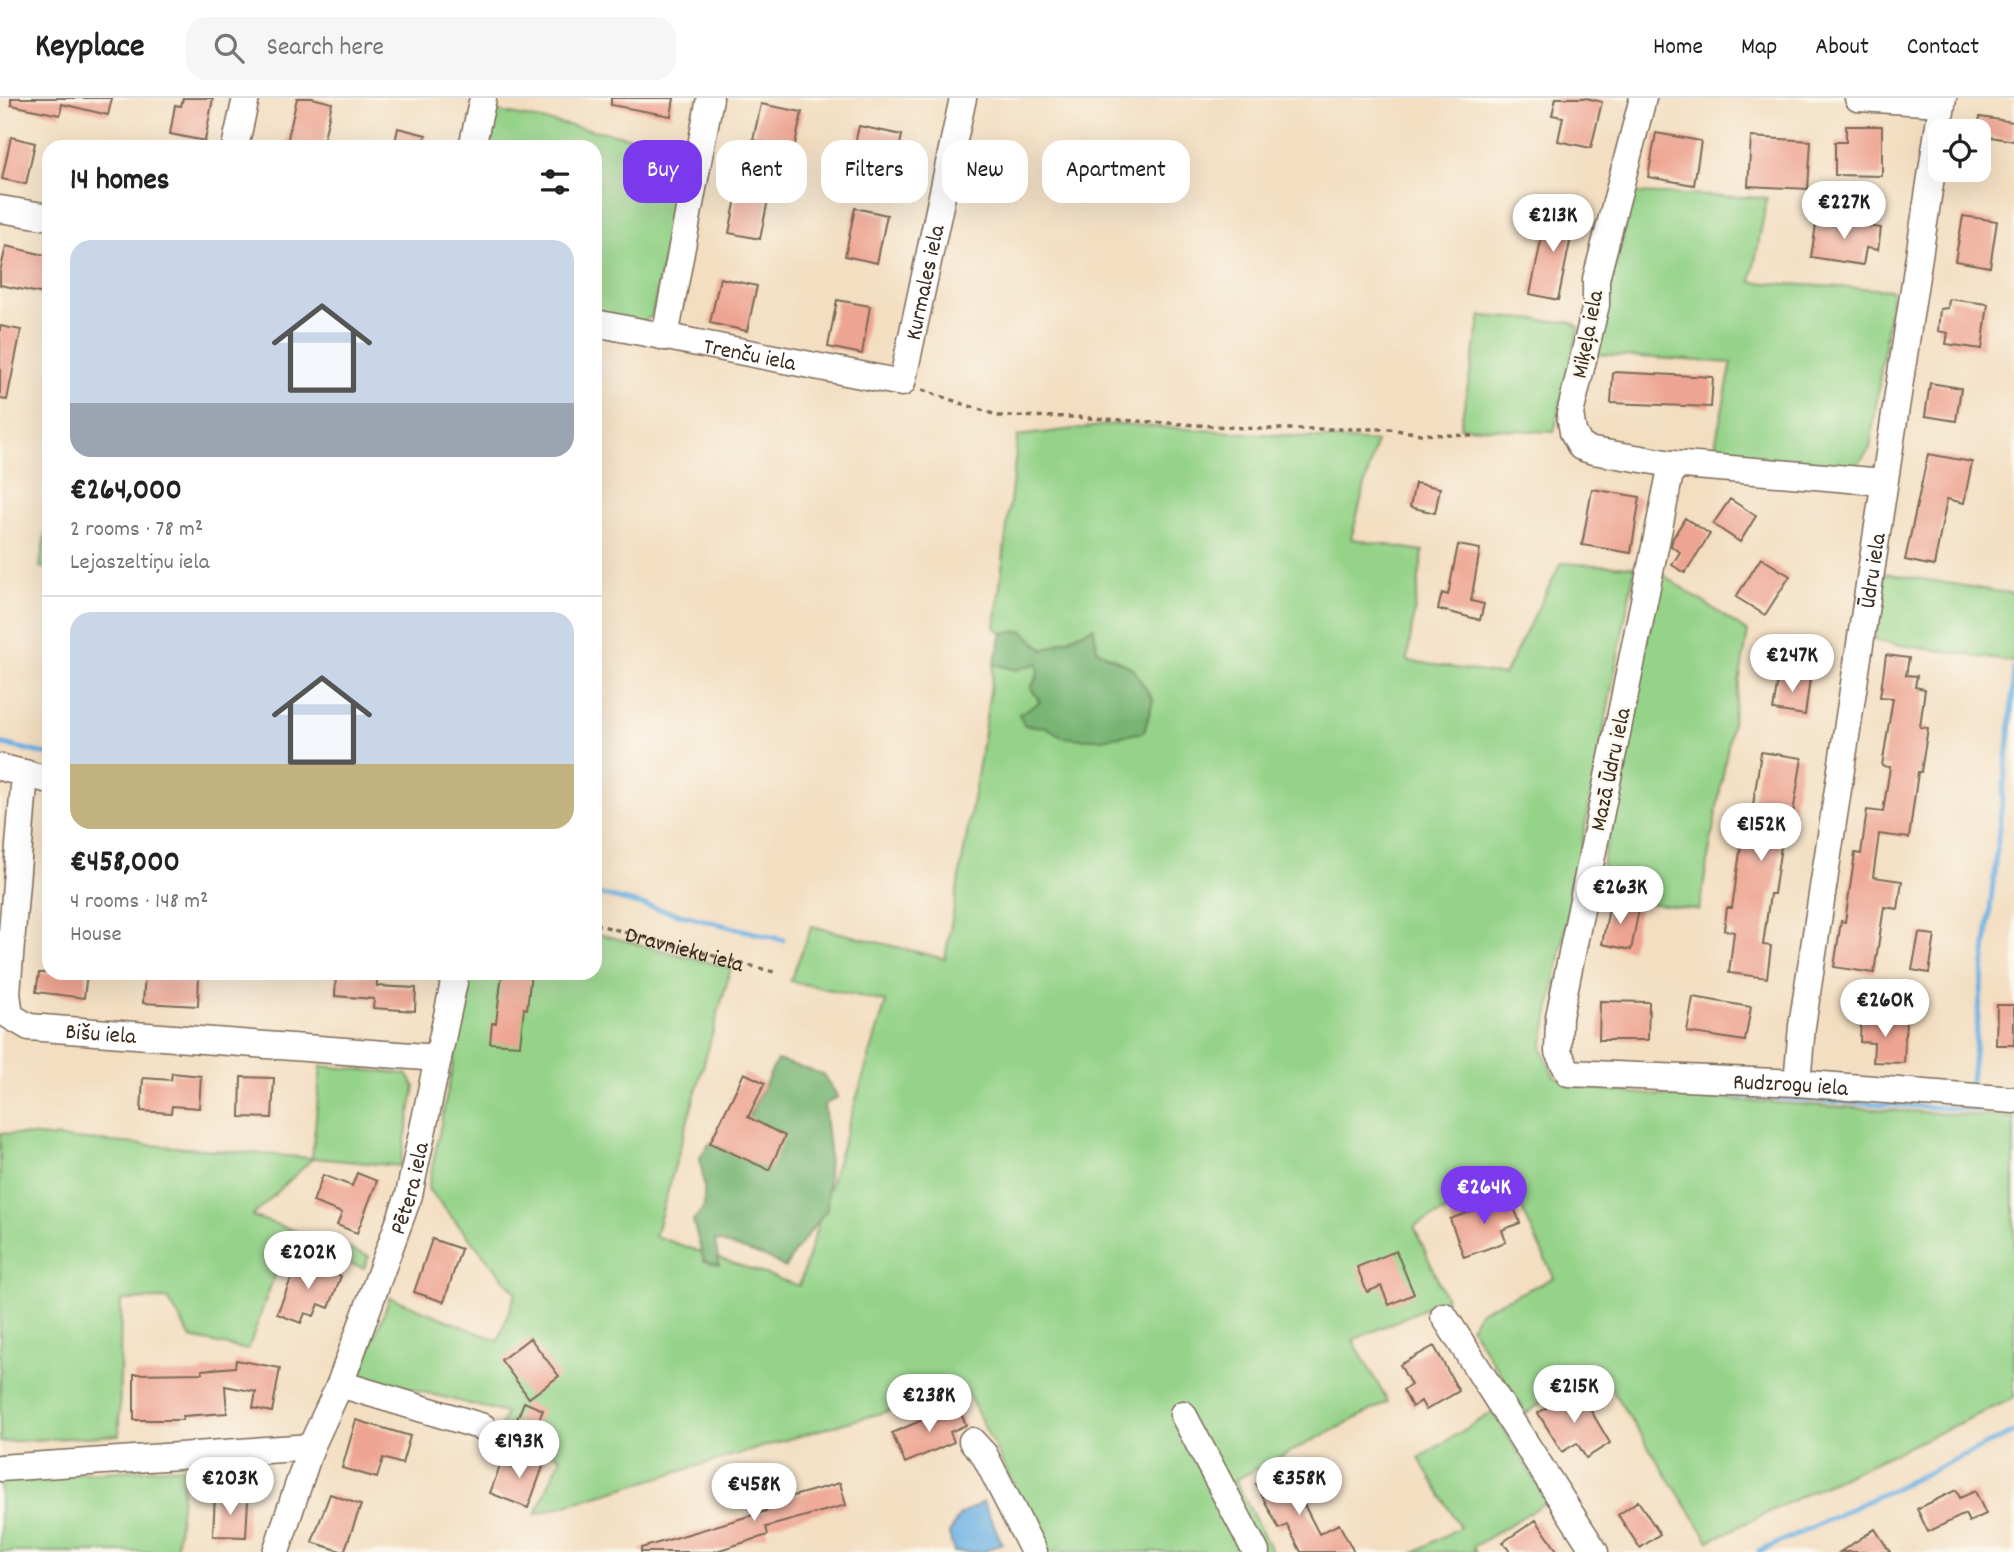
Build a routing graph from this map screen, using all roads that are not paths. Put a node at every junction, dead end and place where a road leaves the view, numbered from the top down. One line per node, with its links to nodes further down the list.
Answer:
1 (246, 98): 8 (street)
2 (483, 98): 9 (street)
3 (710, 98): 13 (street)
4 (1643, 98): 15 (street, Miķeļa iela)
5 (1857, 98): 7 (street)
6 (957, 99): 14 (street, Kurmales iela)
7 (1943, 100): 16 (street, Ūdru iela)
8 (237, 140)
9 (474, 140)
10 (0, 209): 11 (street)
11 (42, 216)
12 (602, 324): 13 (street, Trenču iela)
13 (665, 337): 14 (street, Trenču iela)
14 (902, 383)
15 (1672, 464): 16 (street); 20 (street, Mazā Ūdru iela)
16 (1884, 482): 21 (street, Ūdru iela)
17 (24, 773): 19 (street, Bišu iela)
18 (455, 980): 19 (street, Pētera iela)
19 (438, 1058): 24 (street, Pētera iela)
20 (1569, 1073): 21 (street, Rudzrogu iela)
21 (1797, 1083): 22 (street, Rudzrogu iela)
22 (2014, 1100)
23 (1444, 1315): 33 (street)
24 (340, 1384): 26 (street); 28 (street, Pētera iela)
25 (1182, 1414): 32 (street)
26 (483, 1427)
27 (972, 1441): 31 (street)
28 (311, 1447): 29 (street); 30 (street, Pētera iela)
29 (0, 1468)
30 (276, 1552)
31 (1034, 1552)
32 (1256, 1552)
33 (1595, 1552)

